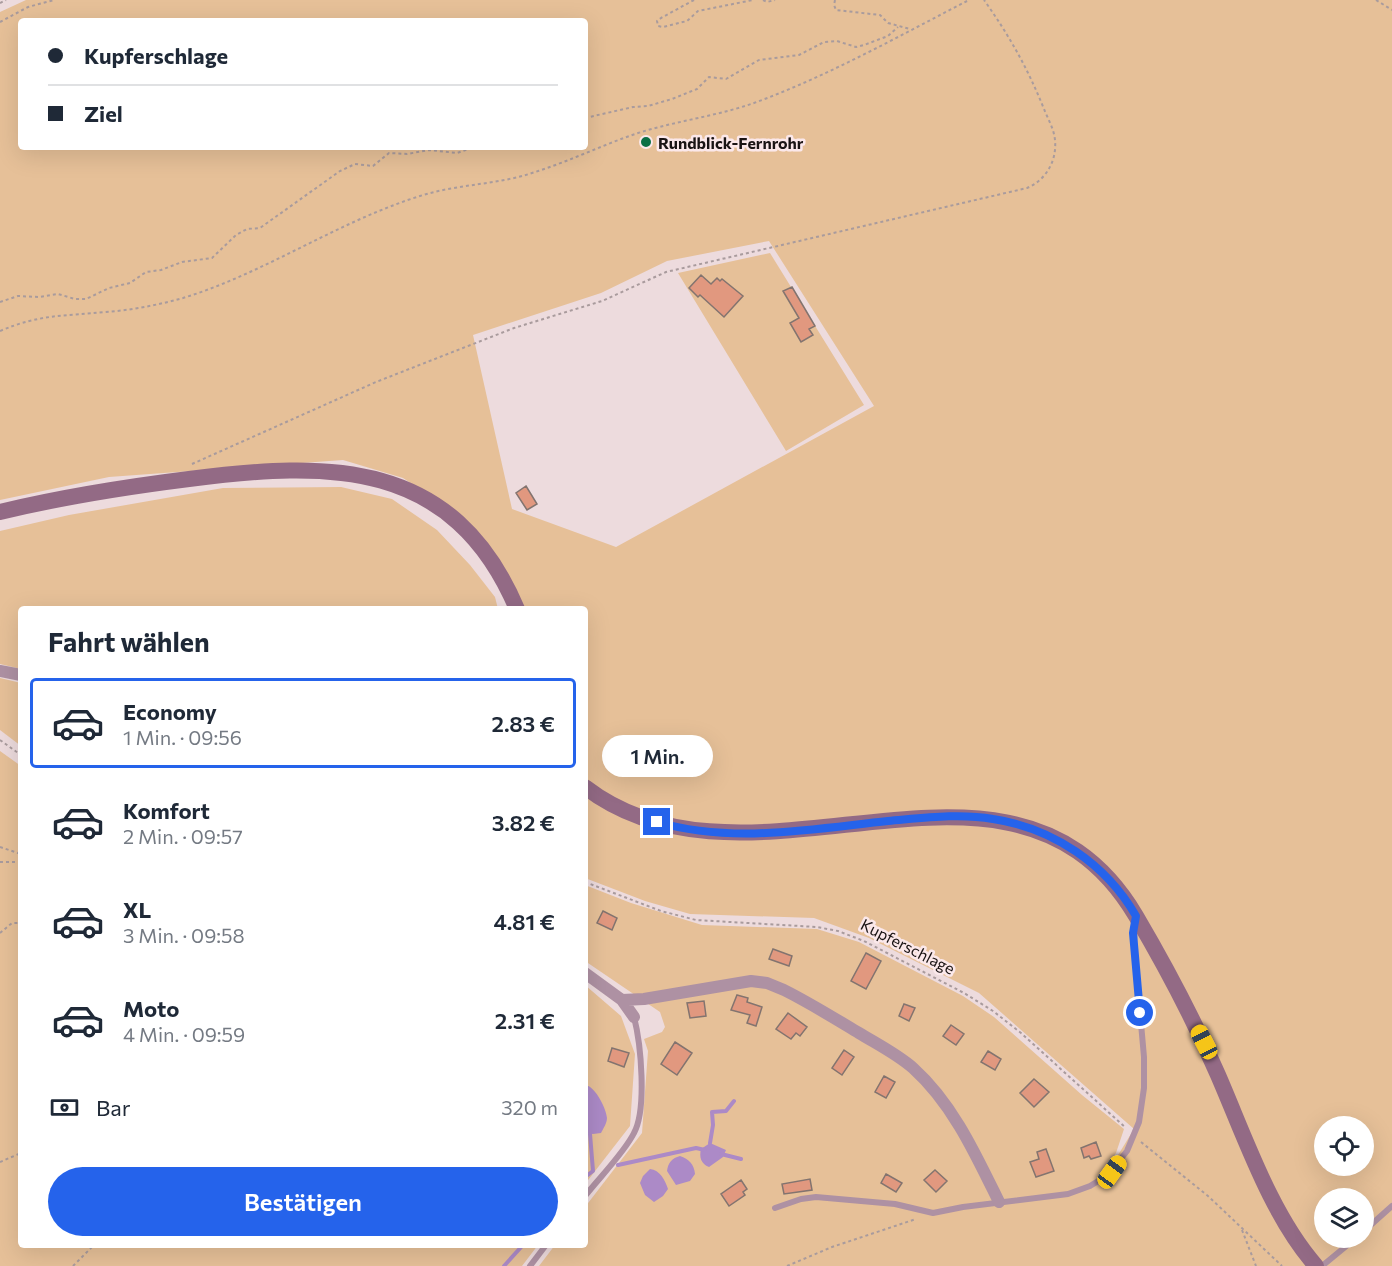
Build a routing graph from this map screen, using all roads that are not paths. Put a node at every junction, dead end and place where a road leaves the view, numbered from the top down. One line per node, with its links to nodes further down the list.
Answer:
1 (0, 512): 2 (main road)
2 (515, 606)
3 (0, 671): 4 (street)
4 (18, 674)
5 (588, 788): 6 (main road)
6 (1136, 916): 11 (lane); 18 (main road)
7 (588, 975): 8 (street)
8 (622, 1000): 9 (street); 11 (street)
9 (634, 1017): 10 (lane)
10 (588, 1192)
11 (999, 1202): 13 (lane)
12 (1392, 1206): 14 (lane)
13 (775, 1208)
14 (1374, 1222)
15 (544, 1248): 17 (lane)
16 (1344, 1248): 19 (lane)
17 (530, 1266)
18 (1316, 1266)
19 (1322, 1266)

